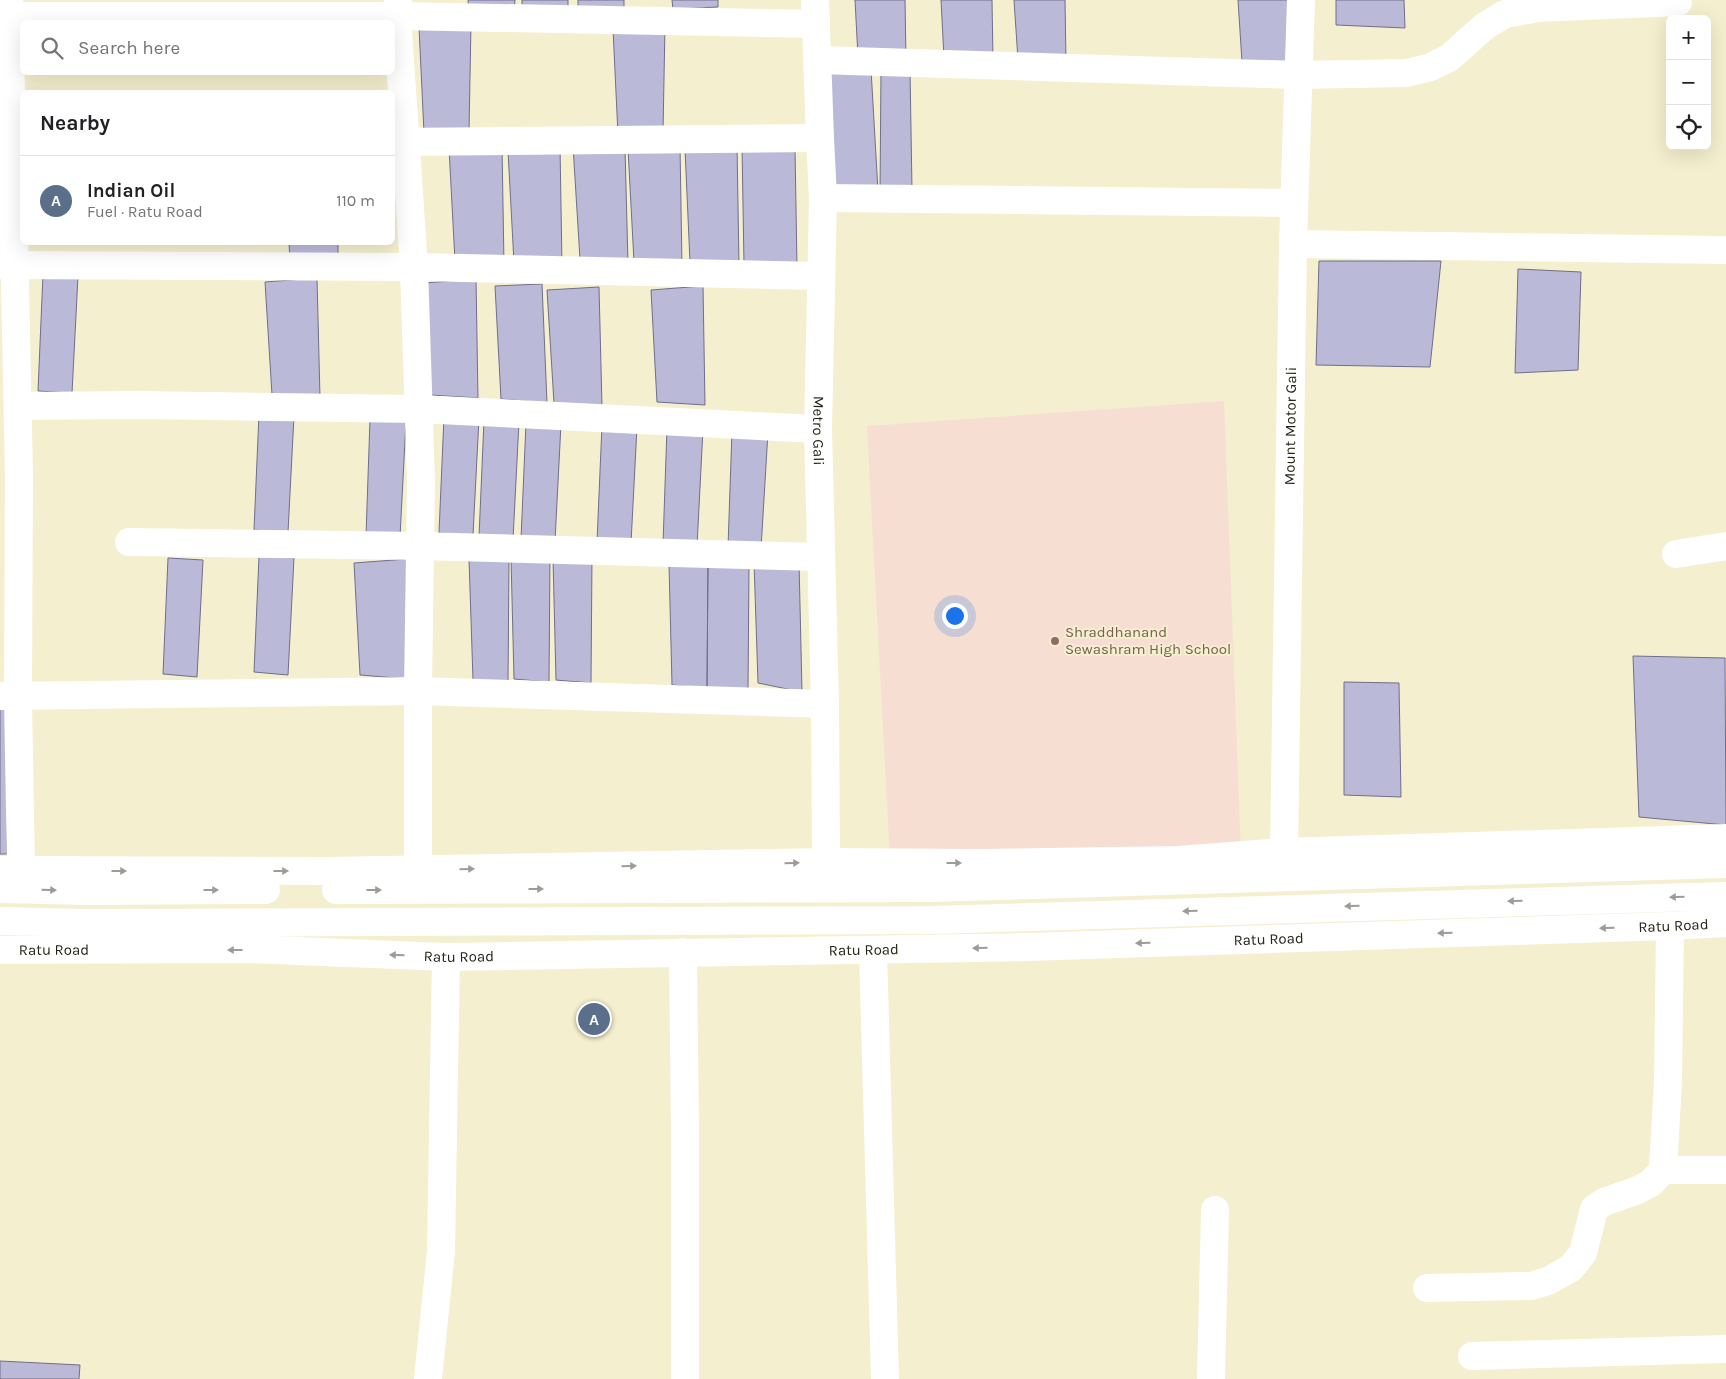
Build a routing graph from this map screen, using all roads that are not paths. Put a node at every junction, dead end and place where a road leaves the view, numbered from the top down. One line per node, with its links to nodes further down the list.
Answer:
1 (1301, 0): 8 (street, Mount Motor Gali)
2 (1678, 2): 8 (street)
3 (10, 8): 4 (street); 6 (street)
4 (397, 8): 5 (street); 10 (street)
5 (816, 12): 7 (street, Metro Gali)
6 (6, 54): 11 (street)
7 (818, 60): 8 (street); 9 (street, Metro Gali)
8 (1298, 76): 13 (street, Mount Motor Gali)
9 (820, 138): 10 (street); 12 (street, Metro Gali)
10 (399, 142): 17 (street)
11 (18, 148): 16 (street)
12 (824, 198): 13 (street); 18 (street, Metro Gali)
13 (1294, 203): 14 (street, Mount Motor Gali)
14 (1293, 244): 15 (street); 32 (street, Mount Motor Gali)
15 (1726, 250)
16 (7, 265): 17 (street); 19 (street)
17 (414, 267): 18 (street); 20 (street)
18 (821, 276): 21 (street, Metro Gali)
19 (18, 406): 20 (street); 22 (street)
20 (419, 409): 21 (street); 24 (street)
21 (818, 429): 27 (street, Metro Gali)
22 (9, 475): 29 (street)
23 (129, 542): 24 (street)
24 (420, 546): 27 (street); 28 (street)
25 (1726, 546): 26 (street)
26 (1676, 554)
27 (821, 557): 30 (street, Metro Gali)
28 (418, 691): 29 (street); 30 (street); 36 (street)
29 (9, 697): 35 (street)
30 (826, 704): 33 (street, Metro Gali)
31 (1726, 838): 32 (street)
32 (1284, 852): 33 (street, one-way to 32)
33 (826, 862): 36 (street, one-way to 33)
34 (1726, 864): 37 (street, one-way to 34)
35 (10, 870): 36 (street, one-way to 36)
36 (418, 870)
37 (0, 889)
38 (1726, 896): 39 (street, one-way to 39)
39 (0, 921)
40 (1726, 923): 41 (street, Ratu Road)
41 (1670, 926): 43 (street, Ratu Road, one-way to 43); 46 (street)
42 (0, 950): 45 (street, Ratu Road, one-way to 42)
43 (873, 950): 44 (street, Ratu Road); 54 (street)
44 (683, 952): 45 (street, Ratu Road); 53 (street)
45 (446, 957): 52 (street)
46 (1663, 1170): 47 (street); 49 (street)
47 (1726, 1170)
48 (1215, 1210): 55 (street)
49 (1427, 1288)
50 (1726, 1349): 51 (street)
51 (1472, 1356)
52 (428, 1379)
53 (685, 1379)
54 (885, 1379)
55 (1211, 1379)

